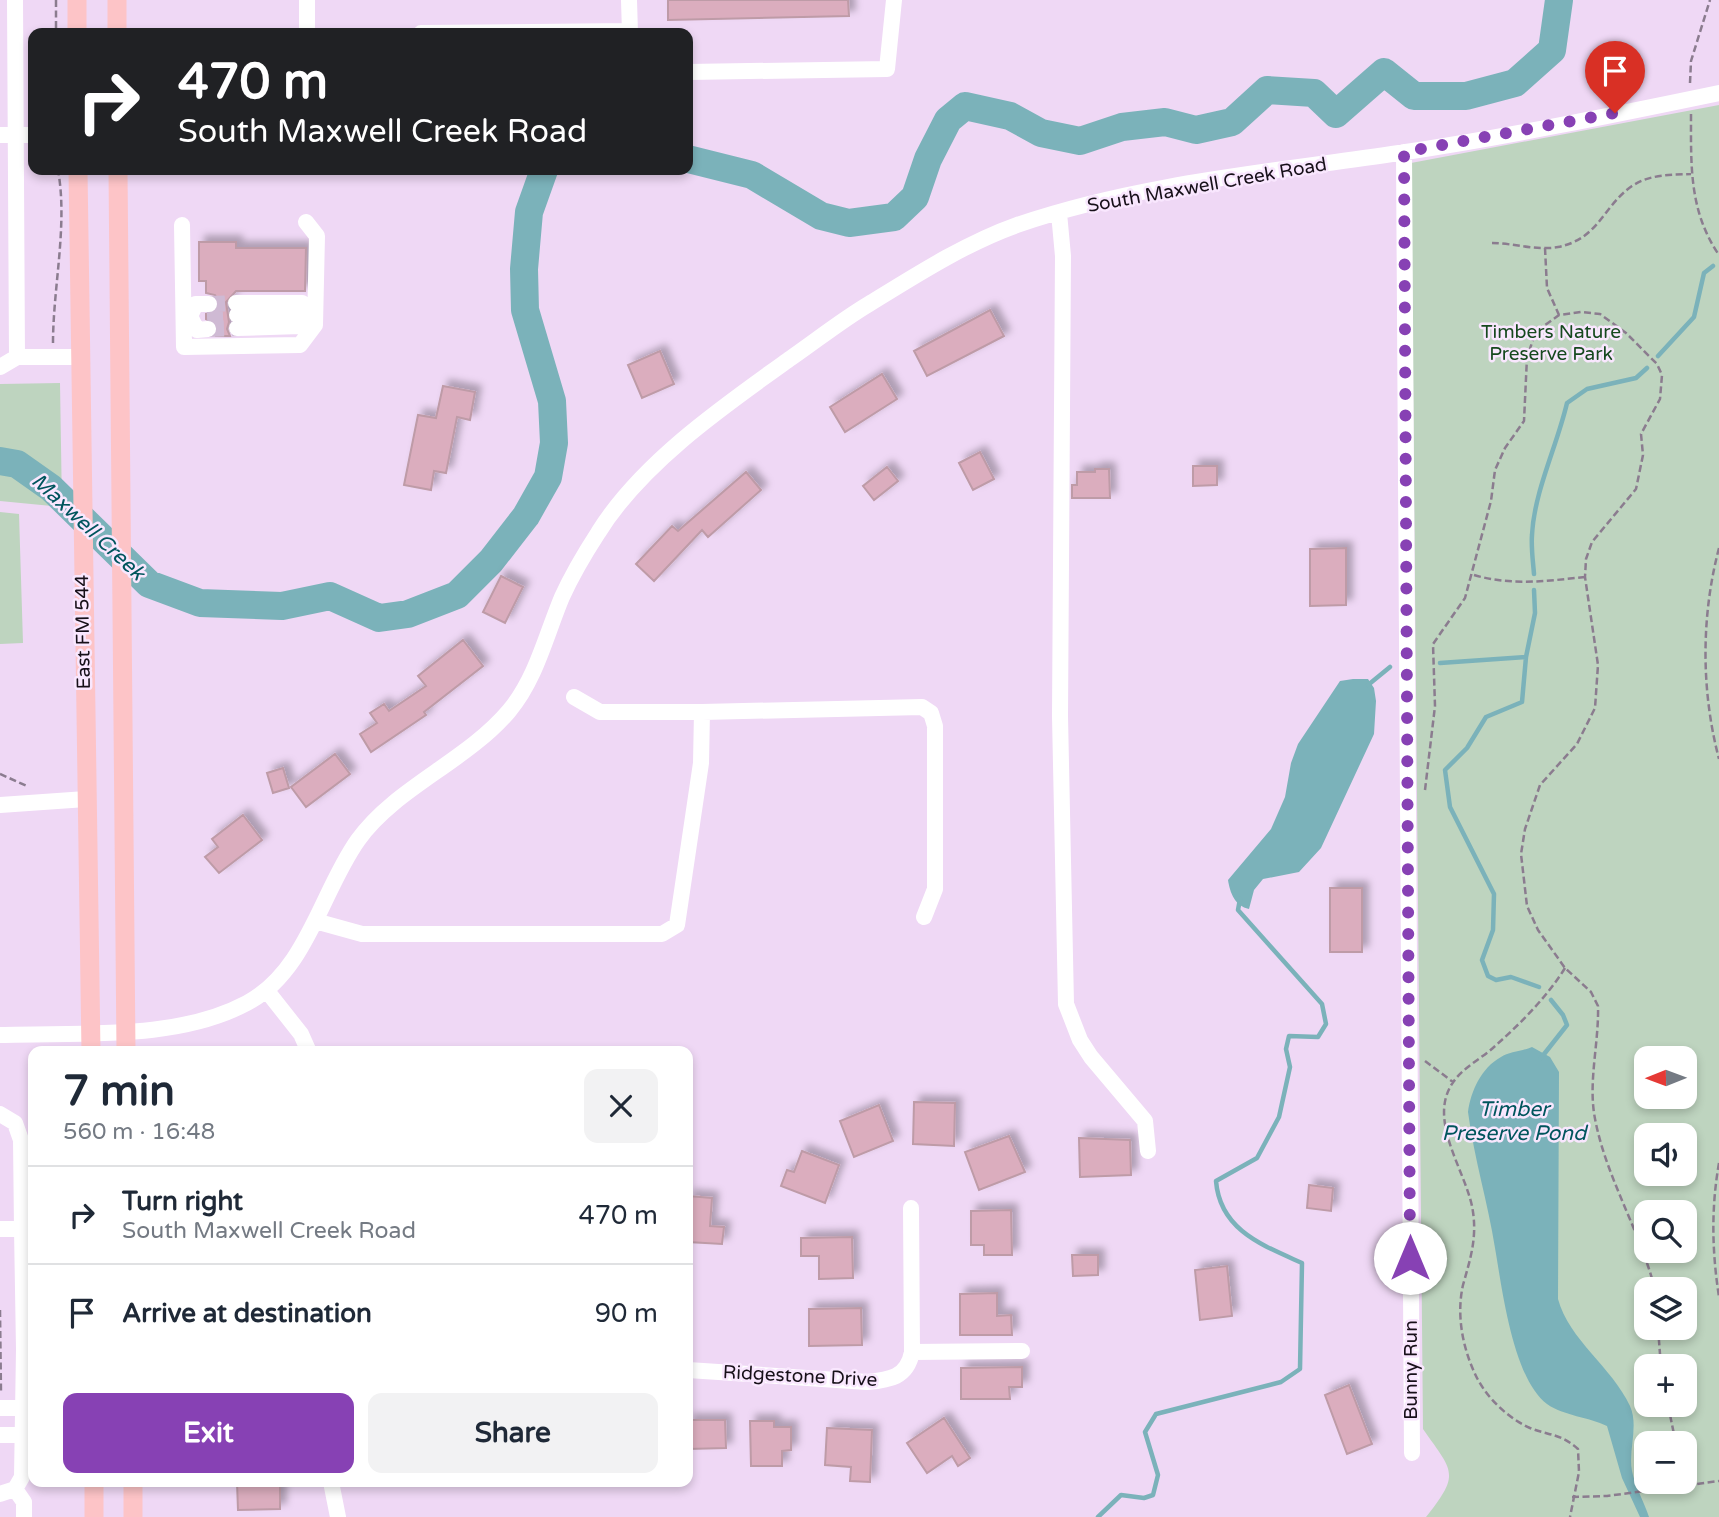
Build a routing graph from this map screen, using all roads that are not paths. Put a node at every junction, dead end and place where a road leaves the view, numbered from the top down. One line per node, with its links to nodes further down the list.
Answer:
1 (15, 0): 13 (street)
2 (77, 0): 7 (main road)
3 (117, 0): 8 (main road)
4 (307, 0): 9 (street)
5 (629, 0): 10 (street)
6 (894, 0): 11 (street)
7 (77, 28)
8 (117, 28)
9 (307, 28)
10 (630, 28)
11 (693, 72)
12 (1719, 93): 15 (street, South Maxwell Creek Road)
13 (8, 135): 14 (street); 21 (street)
14 (28, 135)
15 (1404, 152): 18 (street, South Maxwell Creek Road); 55 (street, Bunny Run)
16 (78, 175): 26 (main road, East FM 544)
17 (118, 175): 35 (main road, East FM 544)
18 (1059, 213): 33 (street, South Maxwell Creek Road); 42 (street)
19 (306, 222): 22 (street)
20 (182, 225): 23 (street)
21 (8, 226): 25 (street)
22 (312, 314): 23 (street); 24 (street)
23 (187, 316): 23 (street)
24 (237, 316)
25 (17, 357): 26 (street); 27 (street)
26 (80, 357): 30 (main road, East FM 544)
27 (0, 367)
28 (574, 697): 29 (street)
29 (702, 712): 32 (street); 33 (street)
30 (86, 799): 31 (street); 36 (main road, East FM 544)
31 (0, 805)
32 (924, 917)
33 (315, 921): 34 (street, South Maxwell Creek Road)
34 (267, 991): 35 (street, South Maxwell Creek Road); 40 (street)
35 (126, 1030): 36 (street, South Maxwell Creek Road); 39 (main road, East FM 544)
36 (91, 1031): 37 (street, South Maxwell Creek Road); 38 (main road, East FM 544)
37 (0, 1035)
38 (91, 1046)
39 (126, 1046)
40 (306, 1046)
41 (0, 1114): 45 (street)
42 (1148, 1151)
43 (911, 1209): 48 (street)
44 (0, 1229): 45 (street)
45 (22, 1229): 46 (street)
46 (28, 1332)
47 (1022, 1351): 48 (street)
48 (912, 1352): 50 (street, Ridgestone Drive)
49 (28, 1359): 52 (street)
50 (693, 1370)
51 (1, 1403): 52 (street)
52 (23, 1408): 54 (street)
53 (0, 1435): 54 (street)
54 (23, 1435): 59 (street)
55 (1412, 1453)
56 (94, 1487): 61 (main road)
57 (133, 1487): 62 (main road)
58 (332, 1487): 63 (street)
59 (7, 1491): 60 (street)
60 (24, 1517)
61 (94, 1517)
62 (133, 1517)
63 (338, 1517)

